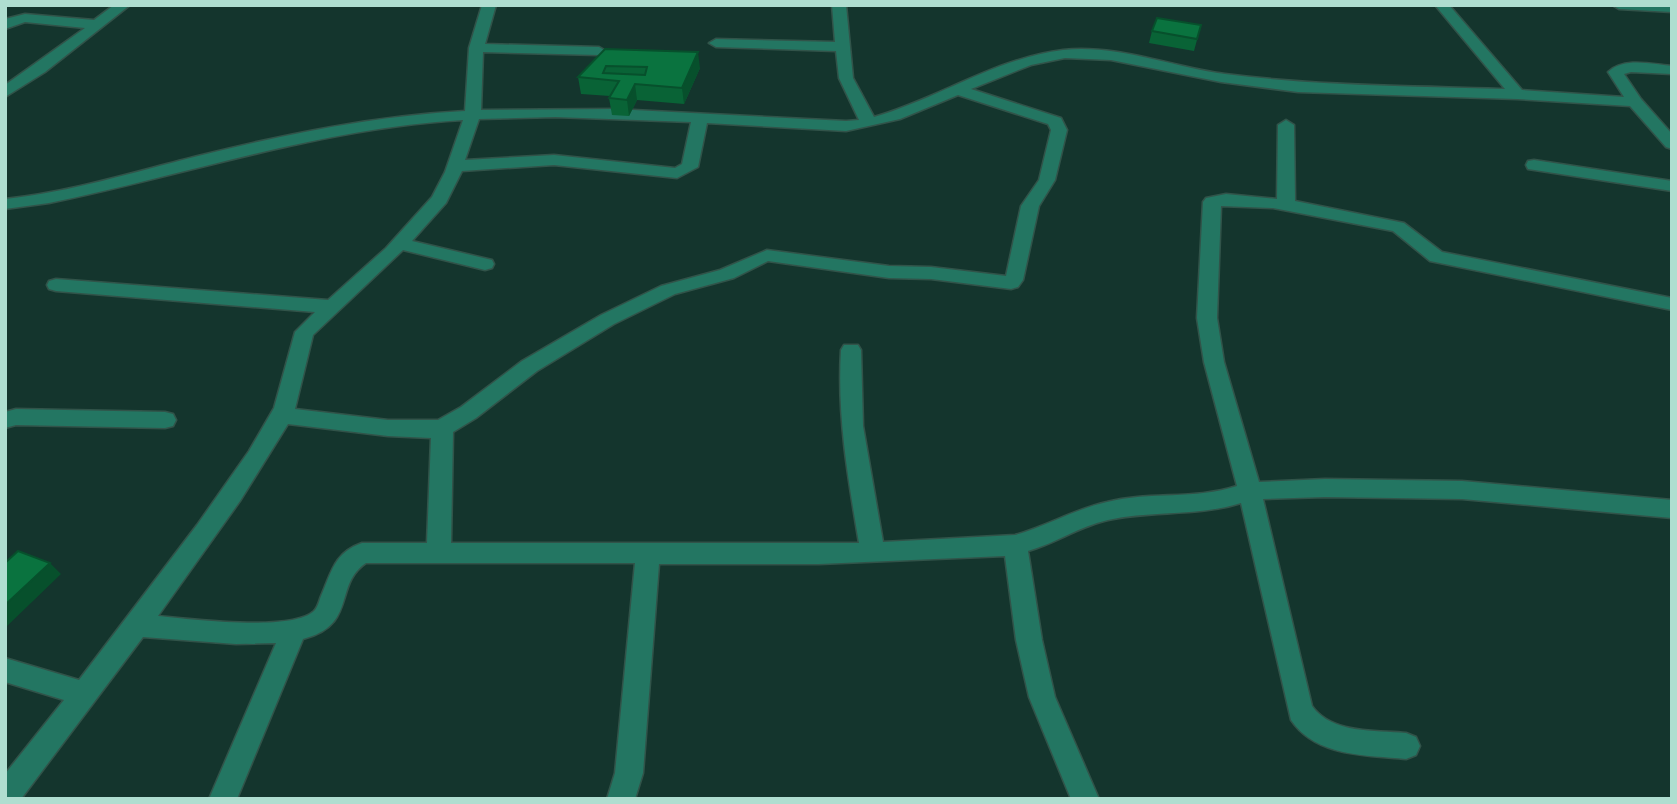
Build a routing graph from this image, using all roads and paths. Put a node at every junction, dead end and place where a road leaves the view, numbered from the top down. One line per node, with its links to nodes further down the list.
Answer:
1 (123, 5): 8 (street)
2 (489, 5): 11 (street)
3 (839, 5): 10 (street)
4 (1442, 5): 16 (street)
5 (1619, 5): 6 (street)
6 (1672, 8)
7 (5, 25): 8 (street)
8 (99, 25): 15 (street)
9 (716, 43): 10 (street)
10 (842, 47): 20 (street)
11 (477, 48): 12 (street); 18 (street)
12 (599, 51)
13 (1672, 69): 17 (street)
14 (958, 90): 16 (street); 20 (street); 37 (street)
15 (5, 92)
16 (1517, 94): 17 (street)
17 (1635, 102): 22 (street)
18 (473, 113): 19 (street); 24 (street); 26 (street)
19 (700, 118): 20 (street); 24 (street)
20 (869, 123)
21 (1286, 125): 27 (street)
22 (1671, 145)
23 (1534, 165): 25 (street)
24 (455, 166): 28 (street)
25 (1672, 186)
26 (5, 204)
27 (1286, 206): 31 (street); 38 (street)
28 (400, 244): 29 (street); 32 (street)
29 (485, 264)
30 (56, 285): 32 (street)
31 (1672, 304)
32 (331, 307): 34 (street)
33 (851, 349): 41 (street)
34 (282, 415): 37 (street); 44 (street)
35 (5, 420): 36 (street)
36 (165, 420)
37 (442, 428): 42 (street)
38 (1250, 491): 39 (street); 40 (street); 48 (street)
39 (1672, 509)
40 (1015, 545): 41 (street); 52 (street)
41 (873, 552): 43 (street)
42 (439, 553): 43 (street); 45 (street)
43 (648, 554): 51 (street)
44 (137, 625): 45 (street); 47 (street)
45 (293, 633): 50 (street)
46 (5, 670): 47 (street)
47 (84, 694): 49 (street)
48 (1406, 746)
49 (5, 797)
50 (223, 799)
51 (621, 799)
52 (1085, 799)

